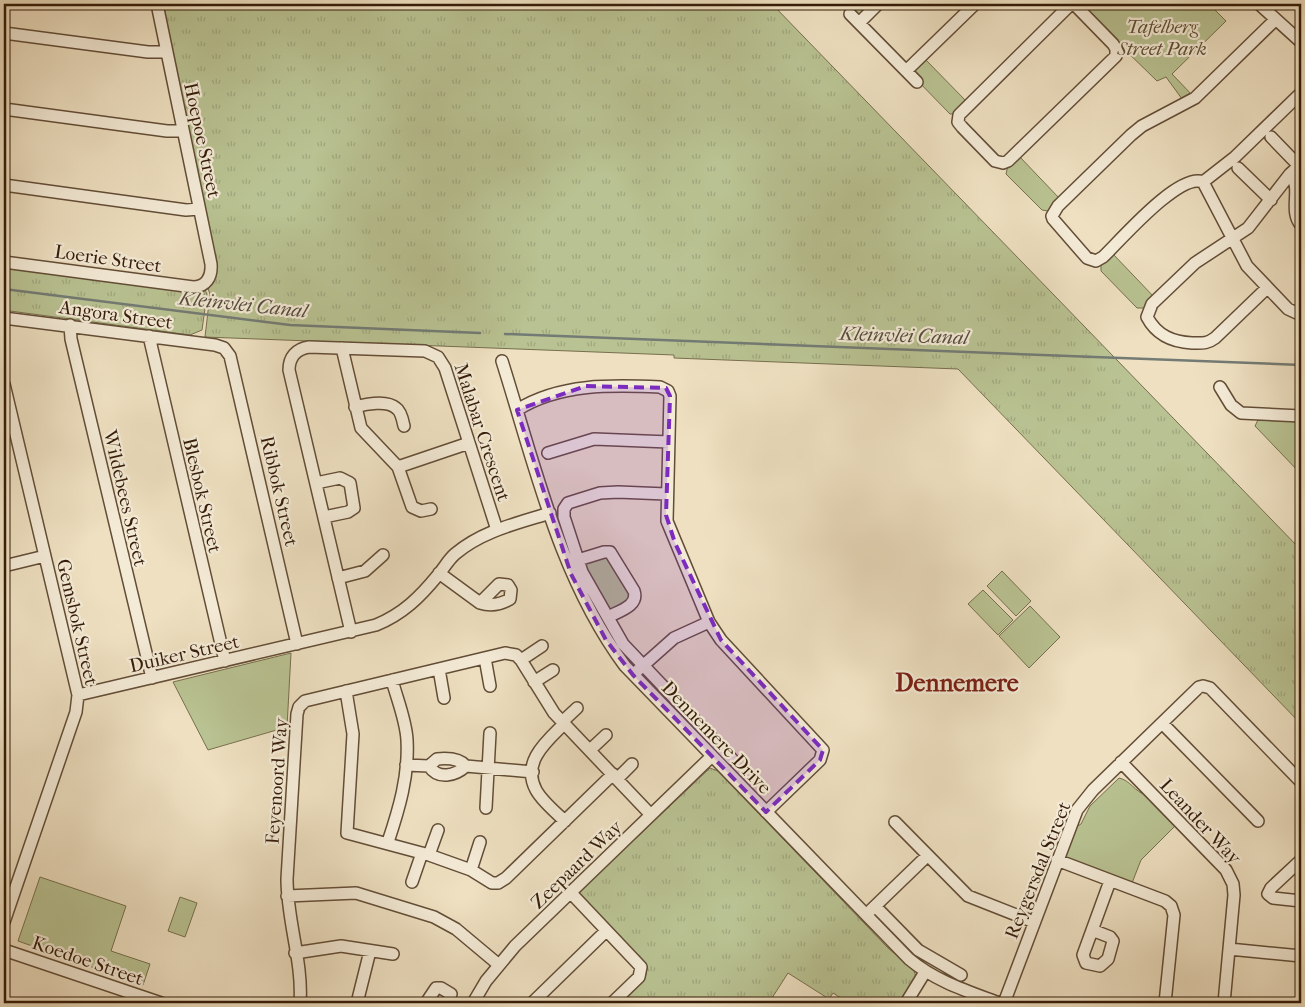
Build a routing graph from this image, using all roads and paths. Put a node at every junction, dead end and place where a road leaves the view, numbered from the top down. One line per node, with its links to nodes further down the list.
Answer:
1 (157, 4): 11 (street, Hoepoe Street)
2 (878, 4): 8 (street)
3 (975, 4): 12 (street)
4 (1072, 4): 4 (street)
5 (1259, 4): 7 (street)
6 (850, 14): 8 (street)
7 (1275, 20): 10 (street); 20 (street)
8 (860, 22): 12 (street)
9 (4, 33): 11 (street)
10 (1301, 42)
11 (167, 52): 16 (street, Hoepoe Street)
12 (906, 71): 13 (street)
13 (917, 82)
14 (1301, 93): 20 (street)
15 (4, 109): 16 (street)
16 (182, 131): 23 (street, Hoepoe Street)
17 (1271, 137): 19 (street)
18 (1238, 168): 22 (street)
19 (1297, 168): 22 (street); 24 (street)
20 (1203, 182): 25 (street)
21 (4, 185): 23 (street)
22 (1270, 200): 25 (street)
23 (199, 209): 27 (street, Hoepoe Street)
24 (1301, 225)
25 (1232, 240): 28 (street); 28 (street)
26 (4, 262): 27 (street, Loerie Street)
27 (206, 282)
28 (1266, 288): 29 (street)
29 (1301, 315)
30 (4, 318): 31 (street, Angora Street)
31 (70, 325): 32 (street, Angora Street); 71 (street, Wildebees Street)
32 (149, 336): 33 (street, Angora Street); 66 (street, Blesbok Street)
33 (224, 348): 62 (street, Ribbok Street)
34 (342, 348): 38 (street); 43 (street, Malabar Crescent); 46 (street, Malabar Crescent)
35 (502, 361): 39 (street, Dennemere Drive)
36 (4, 384): 53 (street, Gemsbok Street)
37 (1220, 387): 40 (street)
38 (356, 407): 41 (street); 45 (street)
39 (517, 410): 42 (street); 49 (street, Dennemere Drive)
40 (1301, 416)
41 (404, 426)
42 (668, 442): 44 (street); 47 (street)
43 (469, 443): 45 (street); 51 (street, Malabar Crescent)
44 (548, 453)
45 (398, 467): 48 (street)
46 (316, 484): 50 (street, Malabar Crescent); 50 (street)
47 (666, 494): 54 (street, Dennemere Drive); 60 (street)
48 (431, 509)
49 (550, 513): 51 (street, Duiker Street); 70 (street, Dennemere Drive)
50 (324, 517): 57 (street, Malabar Crescent)
51 (497, 530): 56 (street, Duiker Street)
52 (383, 555): 57 (street)
53 (44, 556): 55 (street); 76 (street, Gemsbok Street)
54 (578, 560): 59 (street, Dennemere Drive); 59 (street)
55 (4, 566)
56 (439, 573): 58 (street); 61 (street, Duiker Street)
57 (338, 578): 61 (street, Malabar Crescent)
58 (480, 603)
59 (608, 618): 67 (street, Dennemere Drive)
60 (709, 622): 67 (street); 96 (street)
61 (351, 632): 62 (street, Duiker Street)
62 (297, 644): 66 (street, Duiker Street)
63 (542, 646): 65 (street)
64 (485, 658): 65 (street, Feyenoord Way); 68 (street, Feyenoord Way); 74 (street)
65 (521, 660): 73 (street)
66 (225, 662): 71 (street, Duiker Street)
67 (642, 666): 70 (street); 85 (street, Dennemere Drive)
68 (439, 669): 72 (street, Feyenoord Way); 77 (street)
69 (553, 670): 73 (street)
70 (633, 675): 84 (street, Dennemere Drive)
71 (152, 678): 76 (street, Duiker Street)
72 (392, 680): 75 (street, Feyenoord Way); 88 (street)
73 (534, 682): 80 (street)
74 (490, 686)
75 (346, 691): 102 (street); 112 (street, Feyenoord Way)
76 (78, 695): 116 (street, Gemsbok Street)
77 (444, 698)
78 (577, 708): 80 (street)
79 (1162, 722): 86 (street, Reygersdal Street); 94 (street, Reygersdal Street); 99 (street)
80 (563, 723): 83 (street); 92 (street)
81 (490, 734): 91 (street)
82 (606, 735): 83 (street)
83 (590, 750): 93 (street)
84 (711, 757): 96 (street, Dennemere Drive); 97 (street, Zeepaard Way)
85 (732, 759)
86 (1121, 762): 106 (street, Reygersdal Street); 120 (street, Leander Way)
87 (632, 764): 93 (street)
88 (406, 765): 89 (street); 102 (street)
89 (429, 766): 90 (street); 90 (street)
90 (466, 766): 91 (street)
91 (489, 768): 92 (street); 95 (street)
92 (532, 772): 98 (street)
93 (615, 777): 97 (street); 98 (street)
94 (1301, 782)
95 (486, 808)
96 (766, 812): 115 (street, Dennemere Drive)
97 (651, 815): 111 (street, Zeepaard Way)
98 (565, 821): 108 (street)
99 (1258, 821)
100 (895, 822): 105 (street)
101 (438, 830): 104 (street)
102 (388, 842): 104 (street)
103 (480, 842): 108 (street)
104 (426, 854): 108 (street); 110 (street)
105 (927, 856): 114 (street); 117 (street)
106 (1057, 860): 109 (street); 117 (street, Reygersdal Street)
107 (1300, 863): 113 (street)
108 (471, 870)
109 (1110, 881): 118 (street); 142 (street)
110 (412, 882)
111 (571, 893): 119 (street); 126 (street, Zeepaard Way)
112 (287, 896): 123 (street, Feyenoord Way); 126 (street)
113 (1301, 901)
114 (875, 906): 115 (street); 128 (street)
115 (865, 916): 127 (street, Dennemere Drive)
116 (4, 922)
117 (1034, 922): 141 (street, Reygersdal Street)
118 (1092, 930)
119 (606, 931): 129 (street); 138 (street)
120 (1229, 949): 125 (street); 143 (street, Leander Way)
121 (4, 950): 131 (street, Koedoe Street)
122 (370, 951): 123 (street); 124 (street); 133 (street)
123 (295, 953): 132 (street, Feyenoord Way)
124 (393, 954)
125 (1301, 956)
126 (499, 965): 135 (street, Zeepaard Way)
127 (925, 972): 139 (street); 140 (street, Dennemere Drive)
128 (961, 975)
129 (545, 990): 136 (street); 137 (street)
130 (450, 994): 134 (street)
131 (161, 1003)
132 (300, 1003)
133 (357, 1003)
134 (426, 1003)
135 (473, 1003)
136 (532, 1003)
137 (546, 1003)
138 (612, 1003)
139 (906, 1003)
140 (999, 1003)
141 (1004, 1003)
142 (1165, 1003)
143 (1224, 1003)

